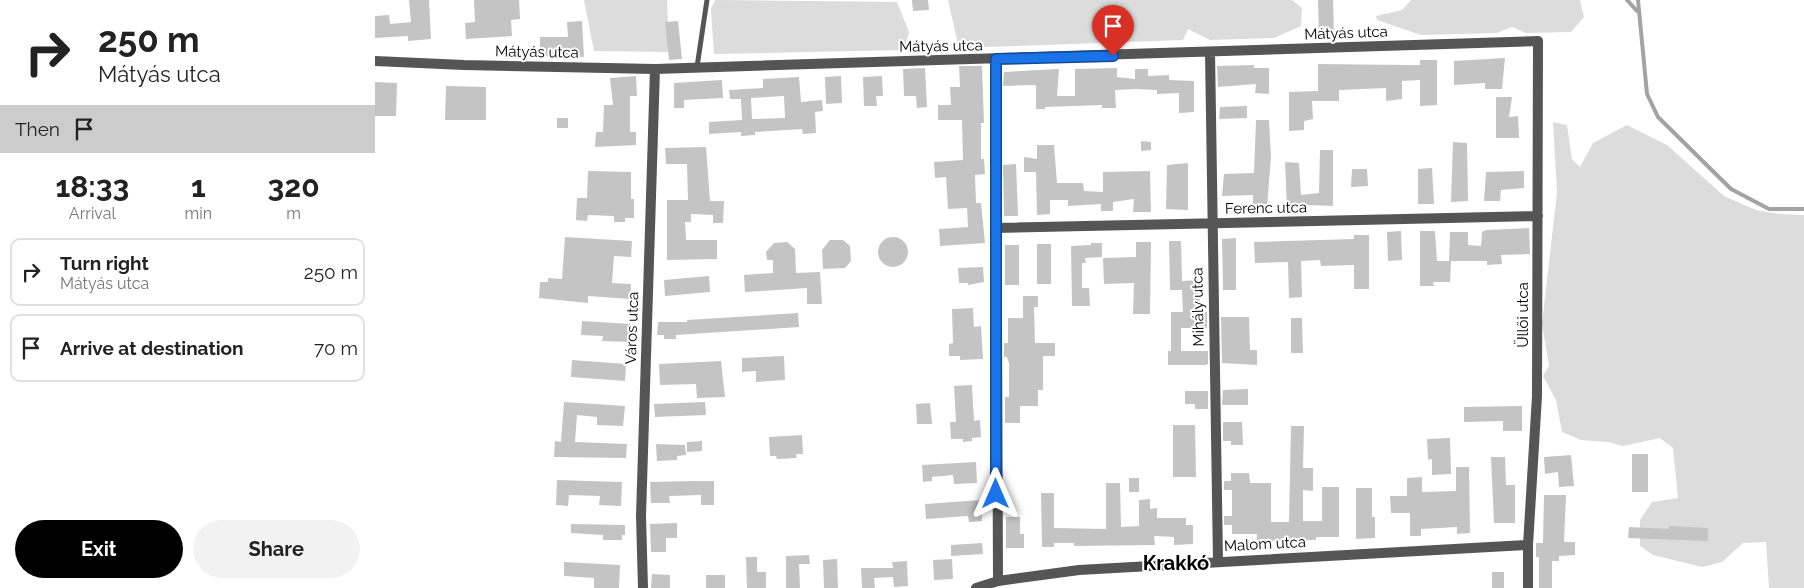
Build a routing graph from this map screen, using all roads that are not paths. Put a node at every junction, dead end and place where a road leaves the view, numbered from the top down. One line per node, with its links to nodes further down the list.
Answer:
1 (707, 0): 6 (lane)
2 (1539, 41): 3 (street, Mátyás utca); 8 (street, Üllői utca)
3 (1210, 52): 4 (street, Mátyás utca); 9 (street, Mihály utca)
4 (996, 59): 6 (street, Mátyás utca); 10 (street)
5 (375, 61): 7 (street, Mátyás utca)
6 (697, 67): 7 (street, Mátyás utca)
7 (655, 69): 14 (street, Város utca)
8 (1538, 216): 9 (street, Ferenc utca); 11 (street, Üllői utca)
9 (1211, 224): 10 (street, Ferenc utca); 12 (street, Mihály utca)
10 (995, 228): 13 (street)
11 (1528, 545): 12 (street, Malom utca); 16 (street, Üllői utca)
12 (1218, 562): 13 (street, Malom utca)
13 (997, 580): 15 (street, Malom utca)
14 (643, 588)
15 (976, 588)
16 (1528, 588)

